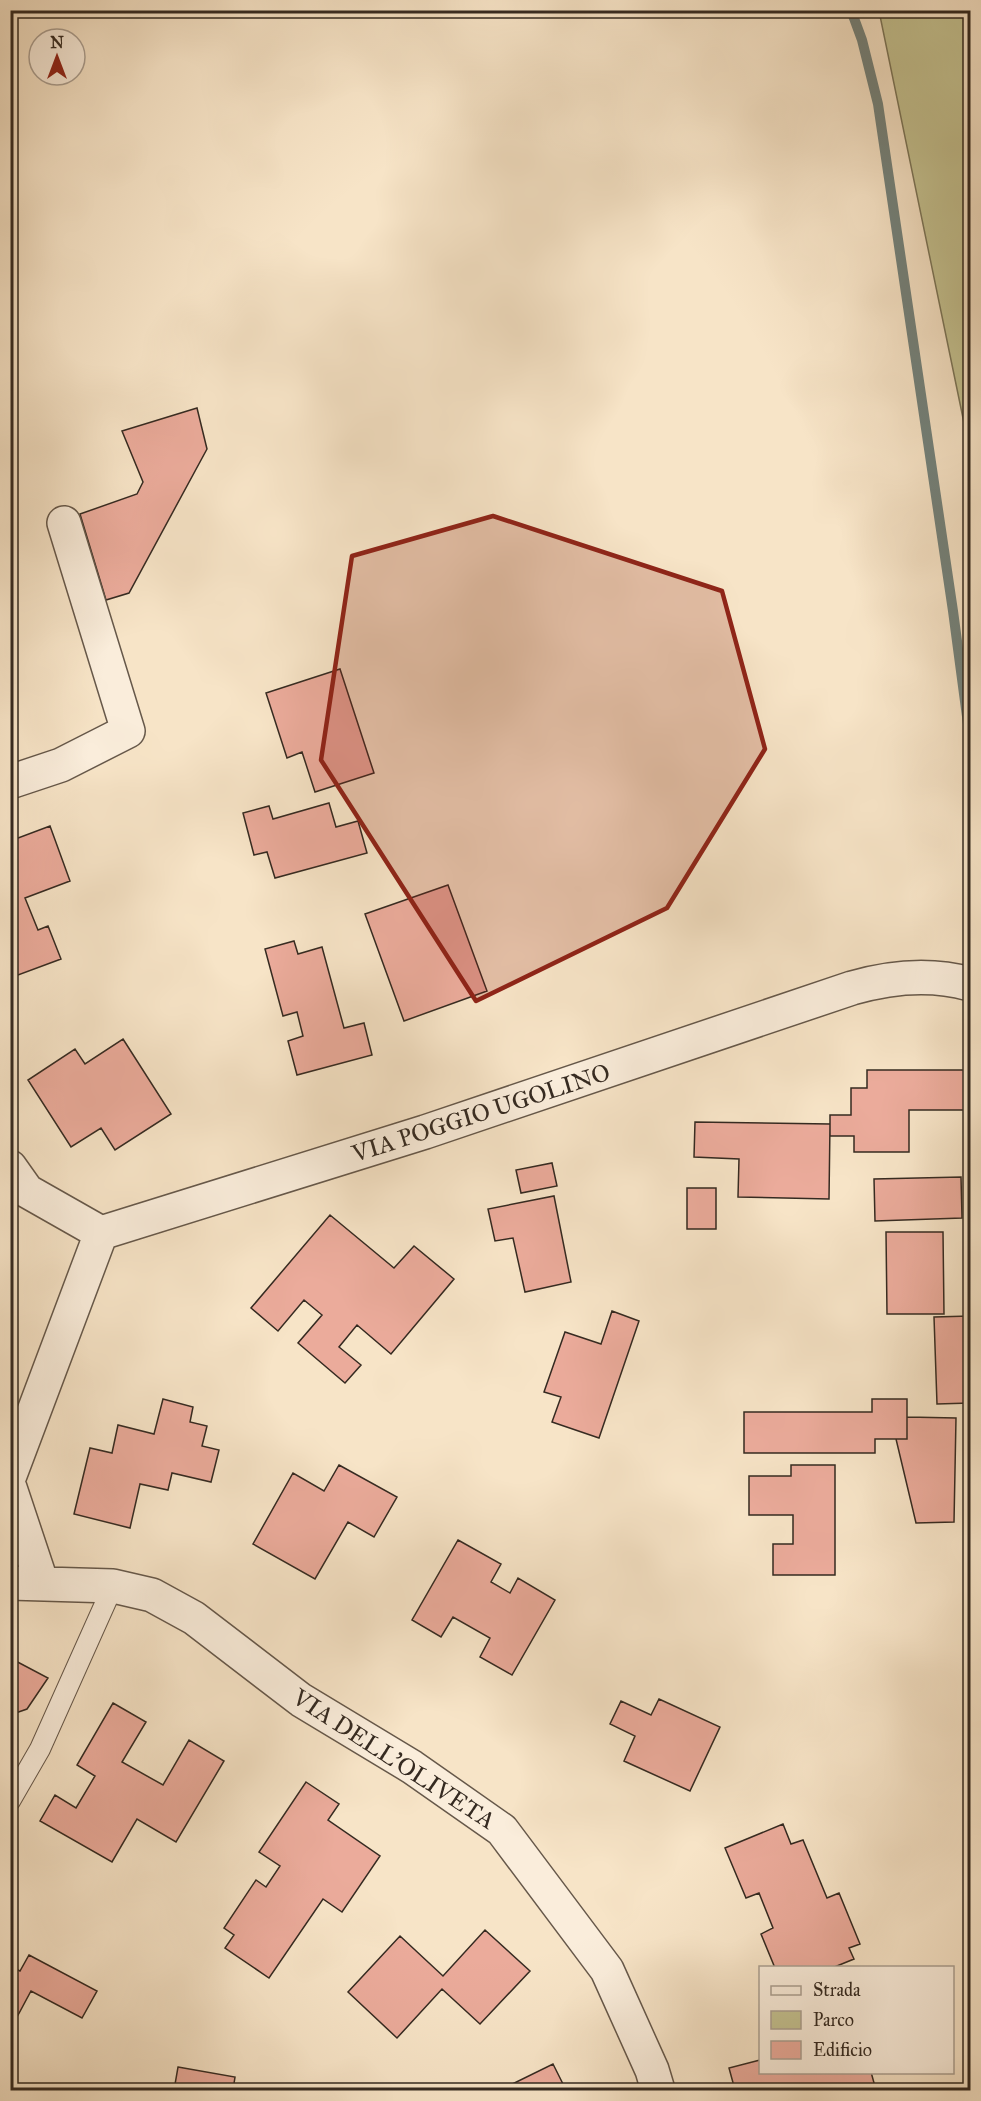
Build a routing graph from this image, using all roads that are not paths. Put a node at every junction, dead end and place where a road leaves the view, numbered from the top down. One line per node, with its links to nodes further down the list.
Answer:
1 (64, 523): 2 (street)
2 (10, 782)
3 (970, 984): 5 (street, VIA POGGIO UGOLINO)
4 (10, 1167): 5 (street)
5 (101, 1233): 6 (street)
6 (10, 1475)
7 (10, 1488): 8 (street)
8 (26, 1583): 9 (street, VIA DELL'OLIVETA)
9 (113, 1586): 10 (lane); 11 (street, VIA DELL'OLIVETA)
10 (10, 1801)
11 (658, 2091)

